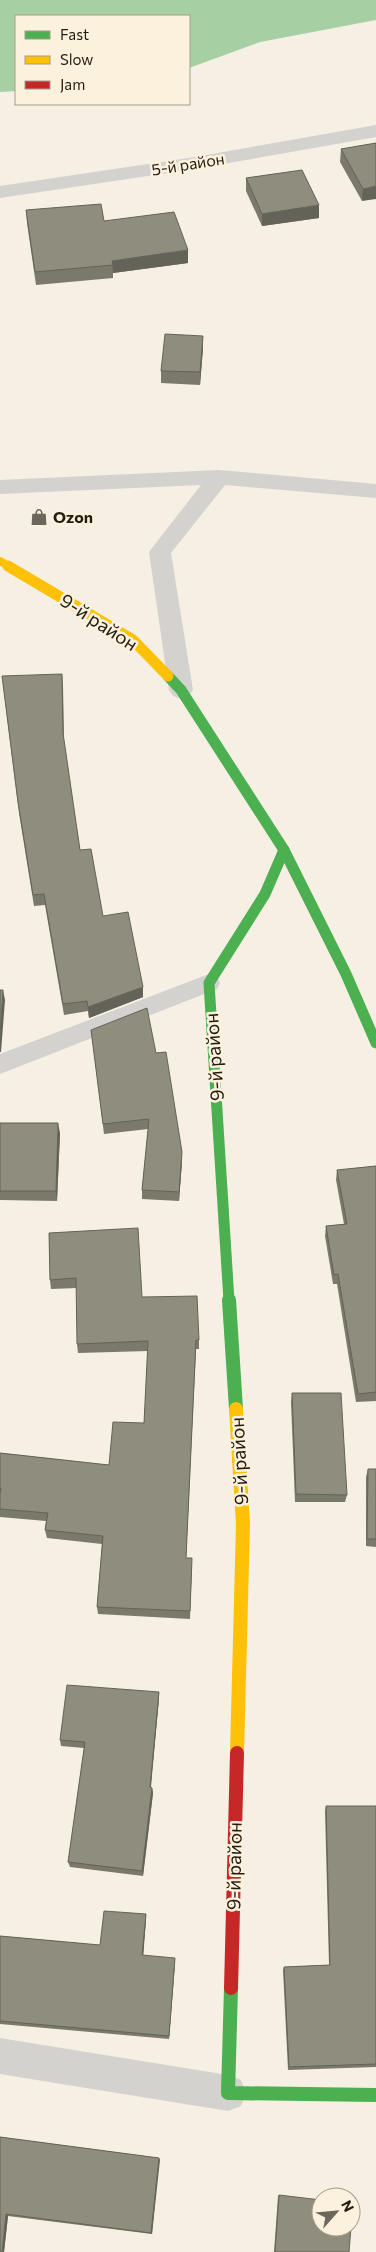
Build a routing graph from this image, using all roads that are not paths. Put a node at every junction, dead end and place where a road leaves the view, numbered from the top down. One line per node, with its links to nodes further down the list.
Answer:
1 (376, 131): 2 (street, 5-й район)
2 (0, 192)
3 (219, 477): 4 (street); 5 (street); 7 (street)
4 (0, 486)
5 (376, 491)
6 (0, 561): 7 (street, 9-й район)
7 (181, 690): 8 (street, 9-й район)
8 (284, 850): 9 (street); 10 (street, 9-й район)
9 (209, 983): 11 (lane); 13 (street, 9-й район)
10 (376, 1043)
11 (0, 1064)
12 (0, 2056): 13 (street)
13 (228, 2093): 14 (street)
14 (376, 2095)

